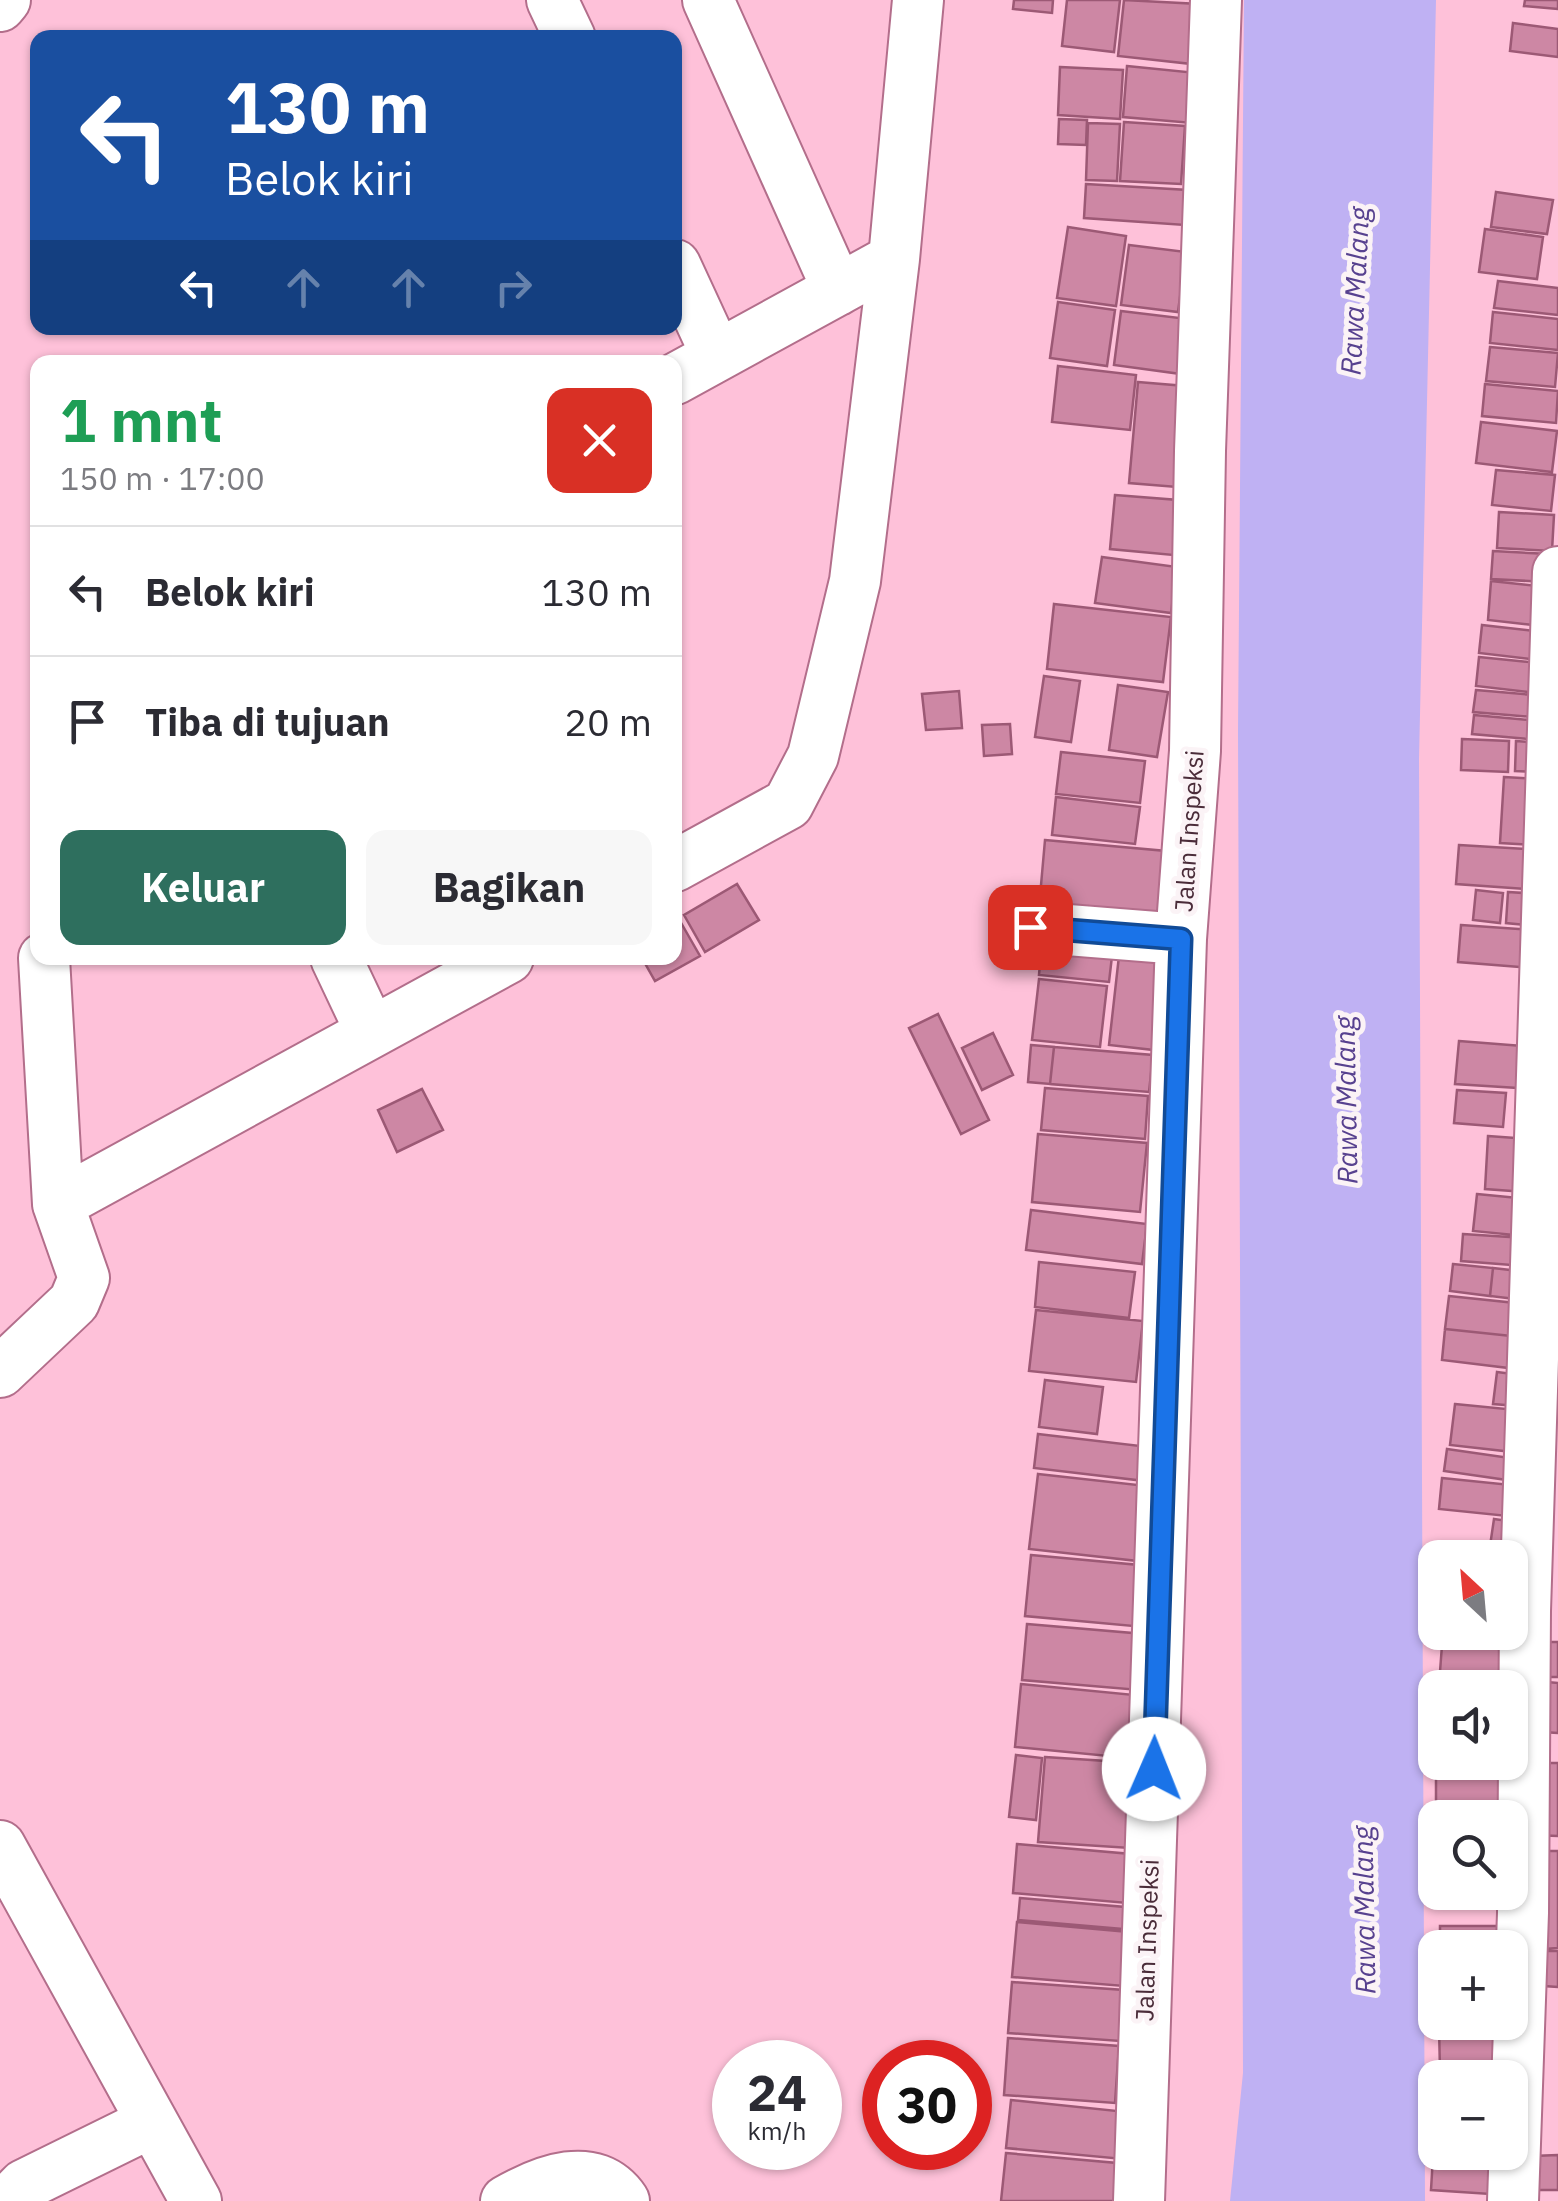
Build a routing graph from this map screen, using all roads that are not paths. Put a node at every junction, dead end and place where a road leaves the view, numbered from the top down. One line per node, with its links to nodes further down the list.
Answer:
1 (5, 0): 6 (street)
2 (552, 0): 7 (street)
3 (708, 0): 9 (street)
4 (918, 0): 8 (street)
5 (1216, 0): 15 (street, Jalan Inspeksi)
6 (0, 6)
7 (566, 30)
8 (894, 258): 9 (street); 13 (street)
9 (838, 290): 11 (street)
10 (682, 300): 11 (street)
11 (696, 368)
12 (1558, 572): 29 (street)
13 (682, 862)
14 (1030, 927): 15 (street)
15 (1181, 939): 28 (street, Jalan Inspeksi)
16 (44, 965): 20 (street)
17 (339, 965): 19 (street)
18 (495, 965): 19 (street)
19 (371, 1032): 20 (street)
20 (58, 1204): 21 (street)
21 (0, 1372)
22 (0, 1846): 23 (street)
23 (152, 2122): 24 (street); 25 (street)
24 (8, 2201)
25 (196, 2201)
26 (506, 2201): 27 (street)
27 (624, 2201)
28 (1139, 2201)
29 (1513, 2201)

